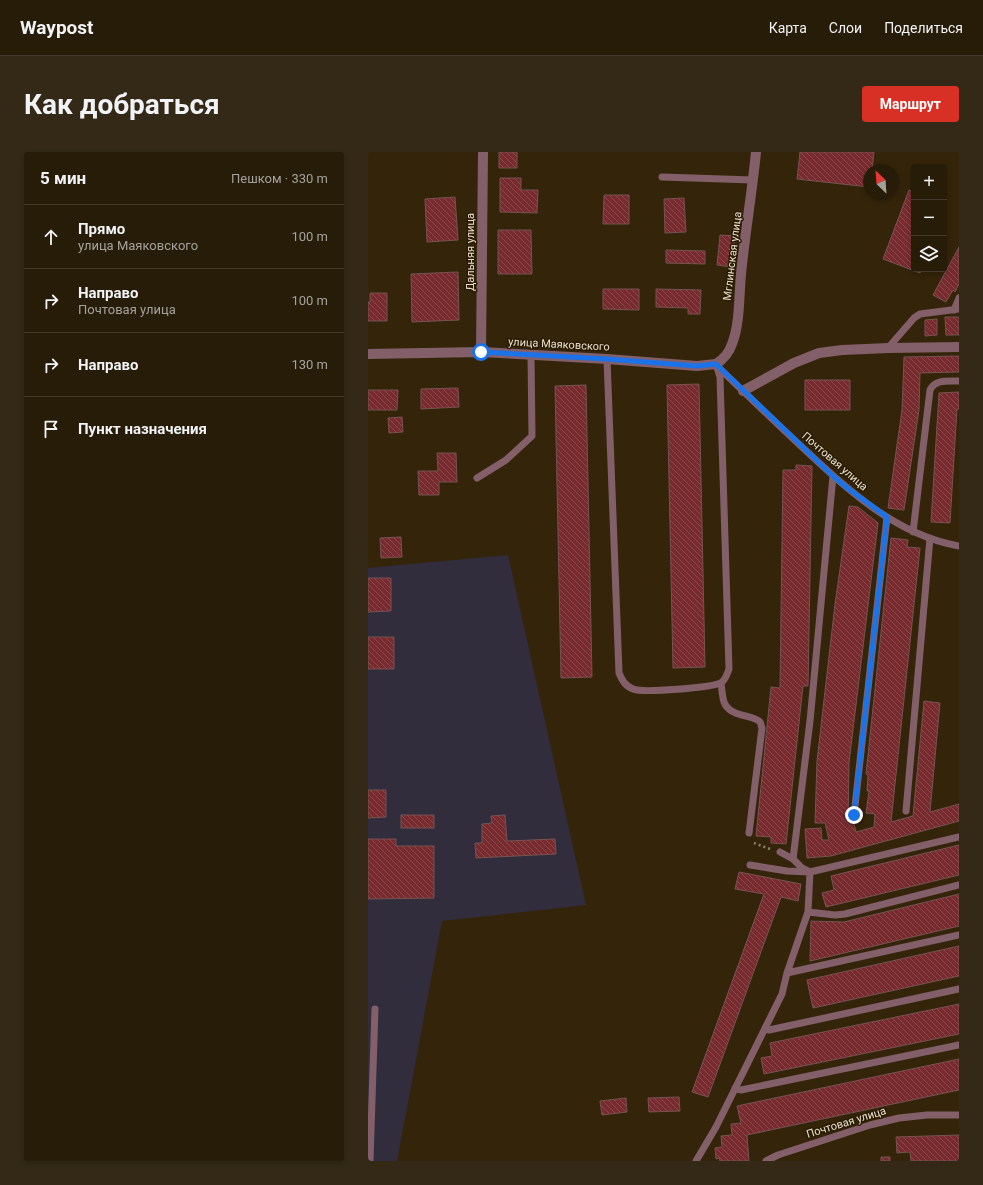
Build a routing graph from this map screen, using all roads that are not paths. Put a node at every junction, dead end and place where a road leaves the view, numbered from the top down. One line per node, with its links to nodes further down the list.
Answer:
1 (483, 152): 9 (street, Дальняя улица)
2 (756, 152): 4 (street, Мглинская улица)
3 (662, 177): 4 (lane)
4 (753, 180): 13 (street, Мглинская улица)
5 (959, 298): 6 (lane)
6 (956, 309): 8 (lane)
7 (959, 347): 8 (street)
8 (888, 348): 15 (street)
9 (481, 352): 10 (street, улица Маяковского); 11 (street, улица Маяковского)
10 (368, 354)
11 (531, 355): 12 (street, улица Маяковского); 17 (lane)
12 (607, 359): 13 (street, улица Маяковского); 22 (lane)
13 (719, 362): 15 (lane, Почтовая улица); 22 (lane)
14 (959, 381): 19 (lane)
15 (743, 391): 16 (lane, Почтовая улица)
16 (833, 476): 18 (lane, Почтовая улица); 28 (lane)
17 (477, 478)
18 (887, 517): 19 (lane, Почтовая улица); 24 (lane)
19 (914, 532): 20 (lane, Почтовая улица)
20 (930, 538): 21 (lane, Почтовая улица); 23 (lane)
21 (959, 546)
22 (721, 683): 25 (lane)
23 (906, 811)
24 (854, 815)
25 (749, 833)
26 (959, 837): 30 (lane)
27 (780, 852): 28 (lane)
28 (794, 860): 30 (lane)
29 (750, 865): 30 (lane)
30 (810, 872): 32 (lane)
31 (959, 885): 32 (lane)
32 (808, 912): 34 (lane)
33 (958, 935): 34 (lane)
34 (787, 973): 37 (lane)
35 (959, 989): 37 (lane)
36 (375, 1009): 41 (lane)
37 (765, 1028): 39 (lane)
38 (959, 1045): 39 (lane)
39 (735, 1088): 42 (lane)
40 (959, 1115): 43 (lane, Почтовая улица)
41 (370, 1161)
42 (696, 1161)
43 (766, 1161)

